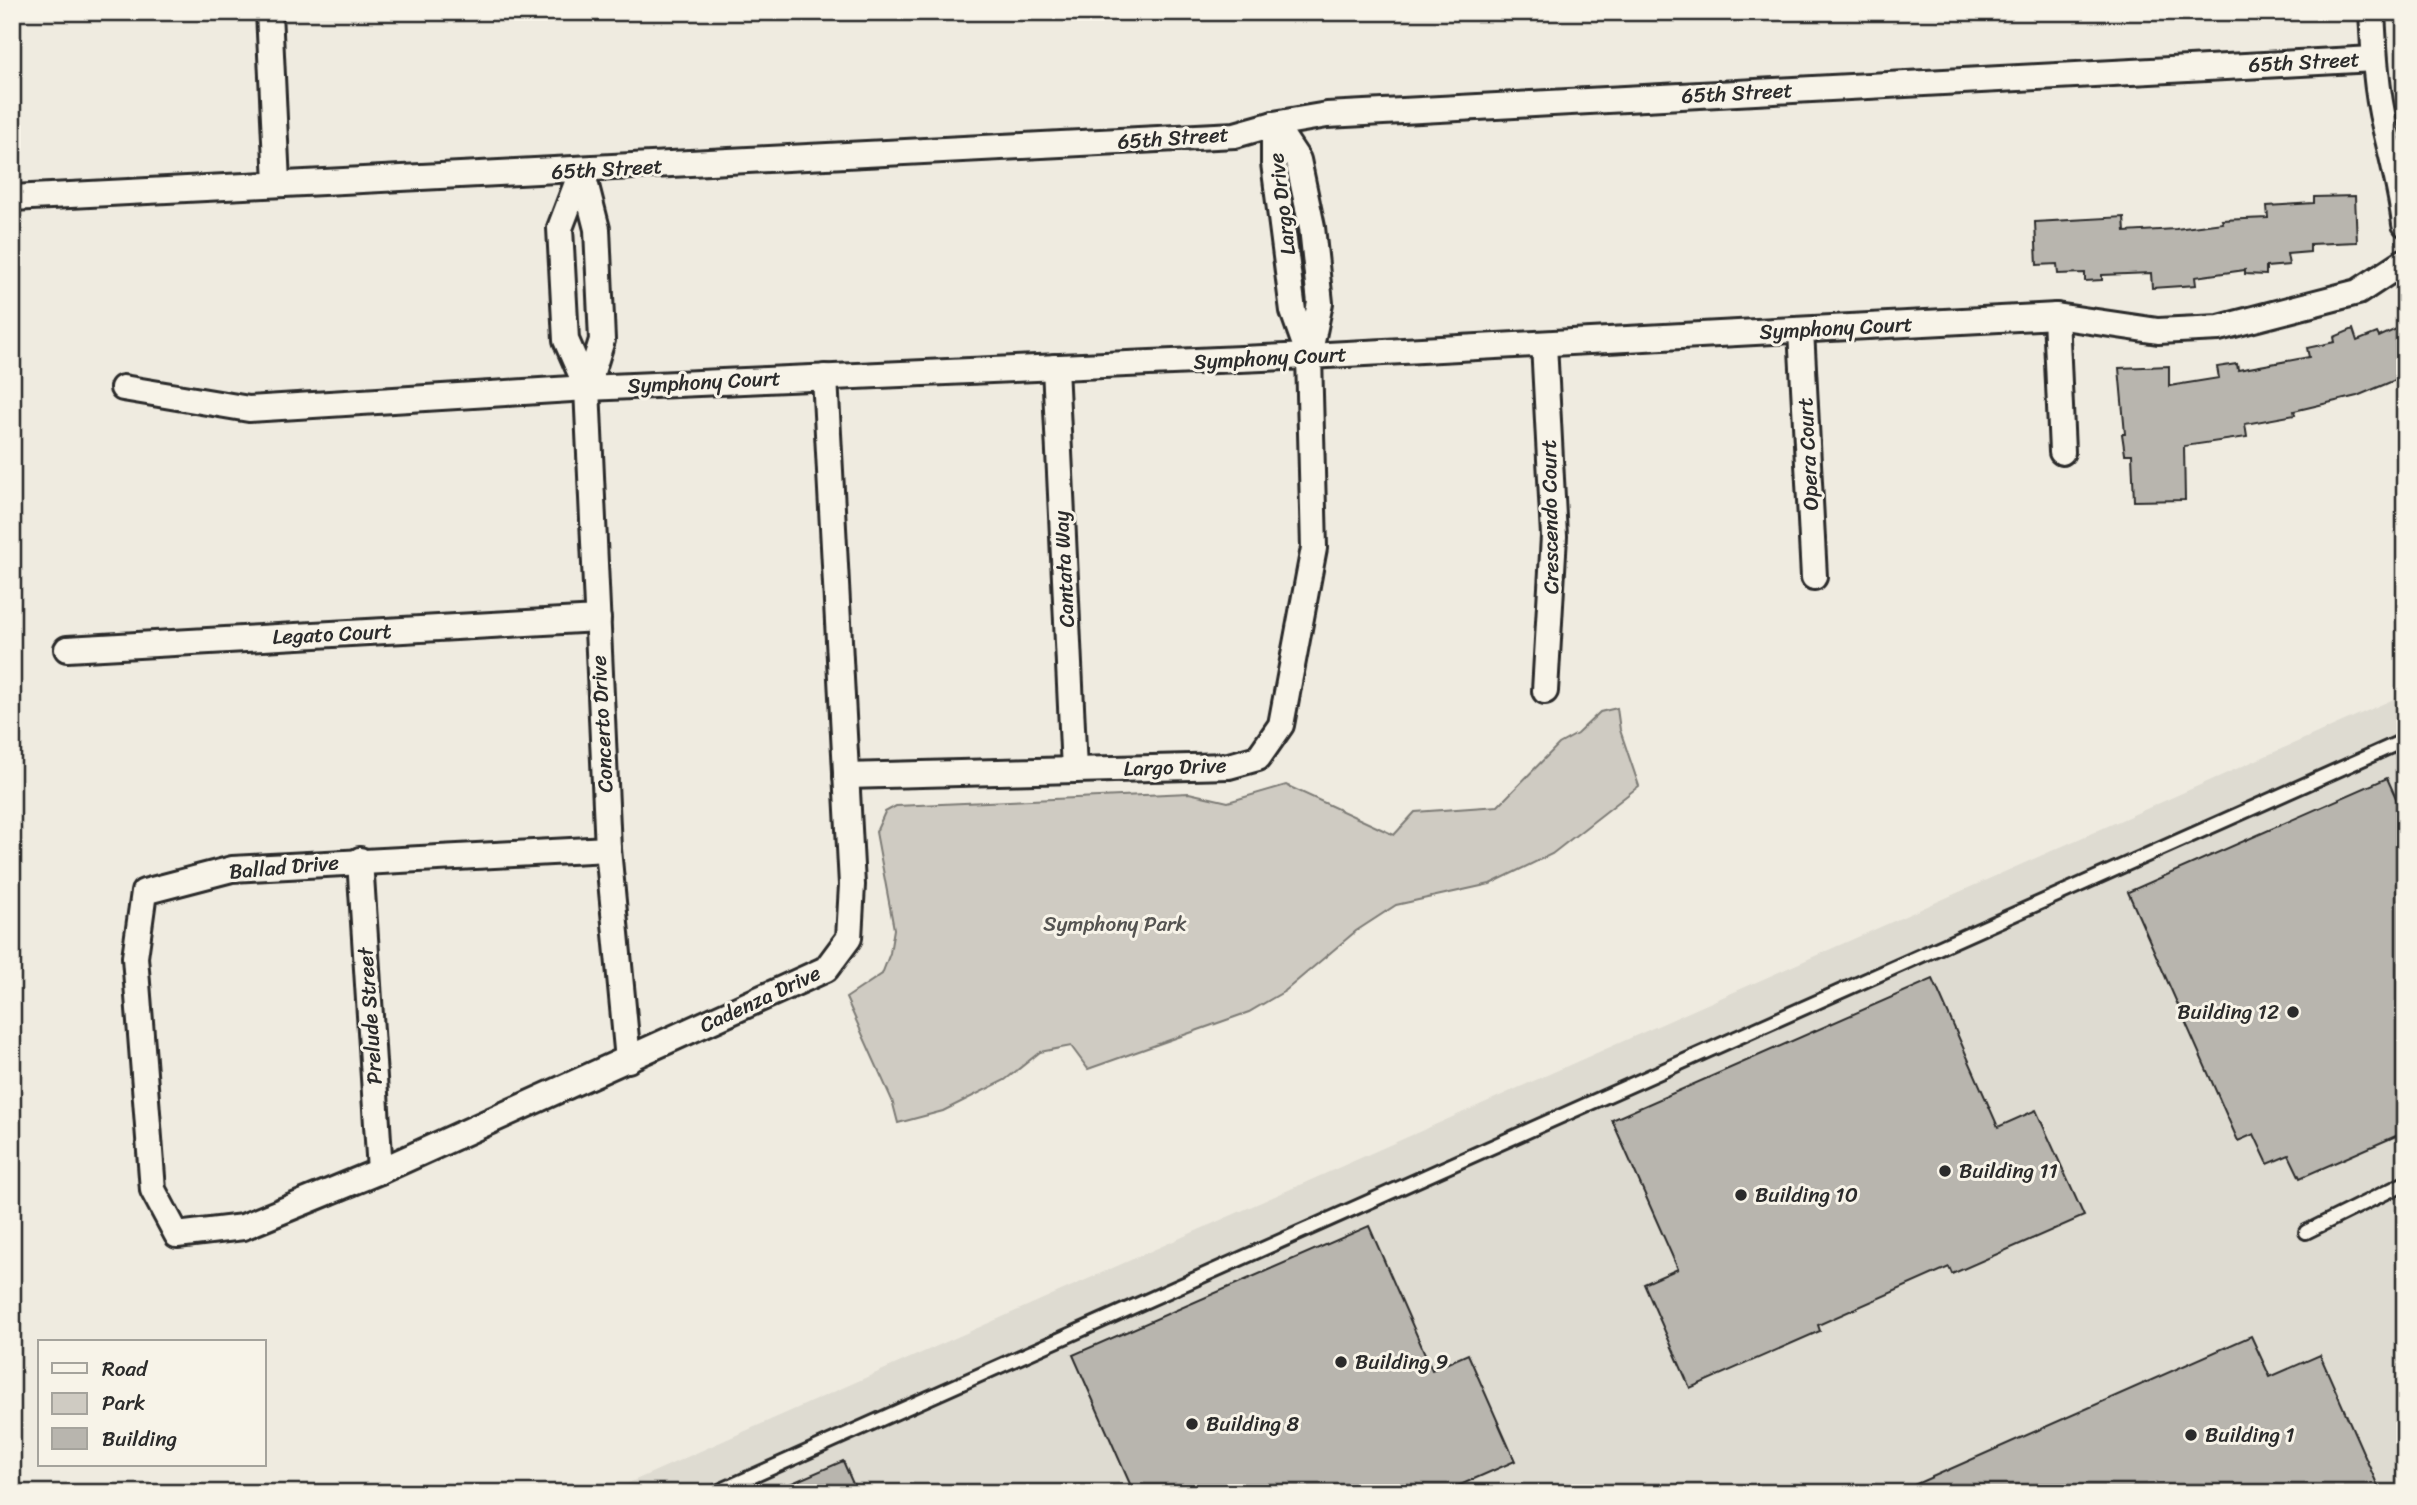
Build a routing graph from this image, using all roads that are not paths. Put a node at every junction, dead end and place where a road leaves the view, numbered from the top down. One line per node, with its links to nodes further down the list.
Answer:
1 (269, 12): 6 (street)
2 (2372, 12): 3 (street)
3 (2374, 58): 4 (street, 65th Street); 8 (street)
4 (1275, 124): 5 (street, 65th Street); 13 (street, Largo Drive)
5 (582, 170): 6 (street, 65th Street); 17 (street, Concerto Drive); 17 (street, Concerto Drive)
6 (277, 183): 7 (street, 65th Street)
7 (12, 198)
8 (2405, 224)
9 (2405, 261): 10 (street, Symphony Court)
10 (2056, 316): 11 (street, Symphony Court); 18 (street)
11 (1801, 330): 12 (street, Symphony Court); 19 (street, Opera Court)
12 (1544, 344): 13 (street, Symphony Court); 22 (street, Crescendo Court)
13 (1309, 356): 14 (street, Symphony Court); 24 (street, Largo Drive)
14 (1055, 368): 15 (street, Symphony Court); 24 (street, Cantata Way)
15 (825, 377): 17 (street, Symphony Court); 25 (street, Cadenza Drive)
16 (123, 388): 17 (street, Symphony Court)
17 (587, 388): 20 (street, Concerto Drive)
18 (2062, 452)
19 (1814, 577)
20 (598, 620): 21 (street, Legato Court); 26 (street, Concerto Drive)
21 (67, 649)
22 (1545, 691)
23 (2405, 740): 33 (lane)
24 (1074, 770): 25 (street, Largo Drive)
25 (846, 776): 28 (street, Cadenza Drive)
26 (608, 849): 27 (street, Ballad Drive); 28 (street, Concerto Drive)
27 (360, 860): 29 (street, Prelude Street); 32 (street, Ballad Drive)
28 (628, 1060): 29 (street, Cadenza Drive)
29 (380, 1171): 32 (street, Cadenza Drive)
30 (2405, 1183): 31 (lane)
31 (2306, 1232)
32 (177, 1235)
33 (715, 1493)

